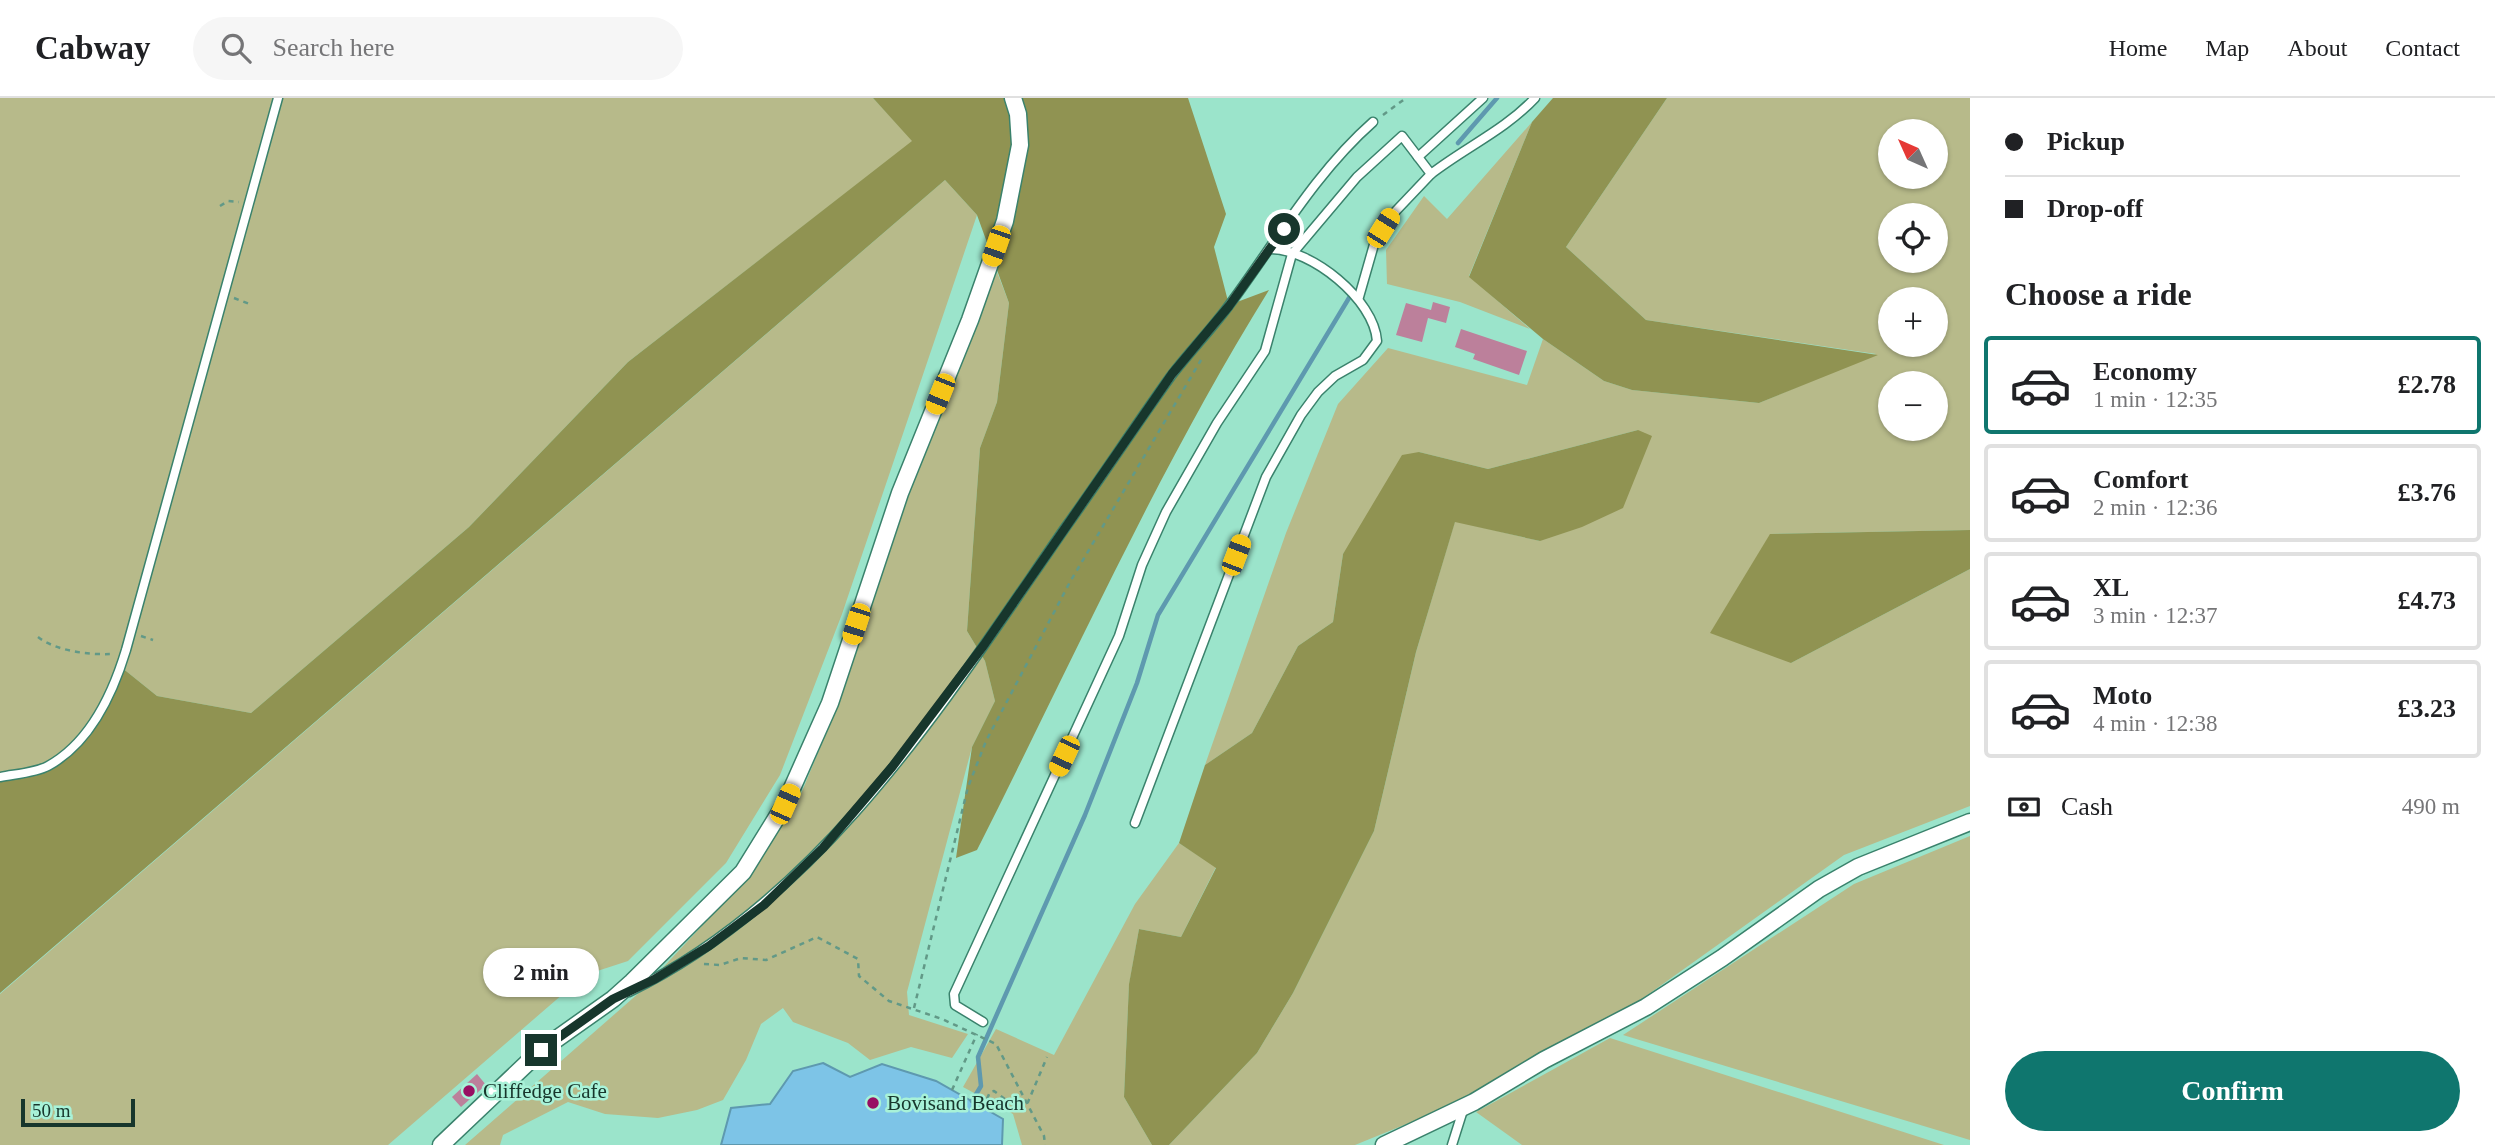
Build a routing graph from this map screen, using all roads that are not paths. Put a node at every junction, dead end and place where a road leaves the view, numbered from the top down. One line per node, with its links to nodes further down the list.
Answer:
1 (278, 98): 11 (lane)
2 (1013, 98): 14 (street)
3 (1483, 98): 6 (lane)
4 (1535, 98): 7 (lane)
5 (1373, 122): 8 (lane)
6 (1418, 157): 7 (lane); 9 (lane)
7 (1431, 174): 10 (lane)
8 (1271, 248): 9 (lane); 14 (lane)
9 (1292, 254): 10 (lane); 15 (lane)
10 (1359, 297): 13 (lane)
11 (0, 778)
12 (1970, 822): 16 (street)
13 (1135, 823)
14 (613, 999): 17 (street)
15 (982, 1022)
16 (1464, 1107): 18 (street); 19 (lane)
17 (441, 1145)
18 (1384, 1145)
19 (1452, 1145)

